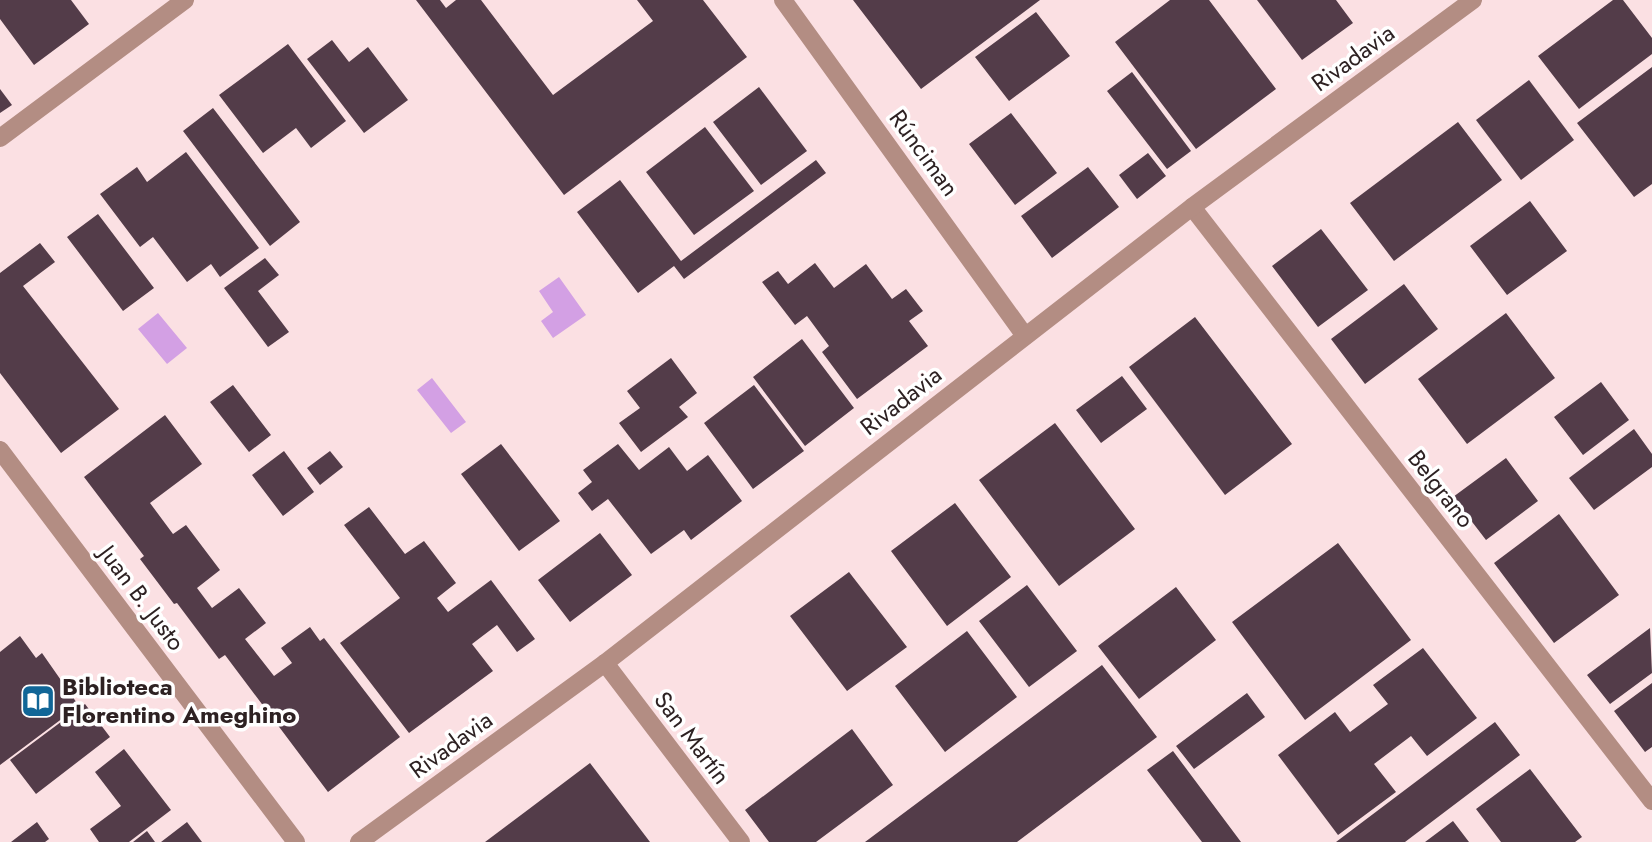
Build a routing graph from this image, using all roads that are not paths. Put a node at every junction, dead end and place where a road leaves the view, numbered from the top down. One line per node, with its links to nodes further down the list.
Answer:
1 (185, 0): 4 (street)
2 (783, 0): 6 (street, Rúnciman)
3 (1474, 0): 5 (street, Rivadavia)
4 (0, 138)
5 (1192, 207): 6 (street, Rivadavia); 9 (street, Belgrano)
6 (1025, 335): 8 (street, Rivadavia)
7 (0, 450): 10 (street, Juan B. Justo)
8 (605, 663): 11 (street, Rivadavia); 12 (street, San Martín)
9 (1652, 802)
10 (296, 842)
11 (359, 842)
12 (741, 842)

